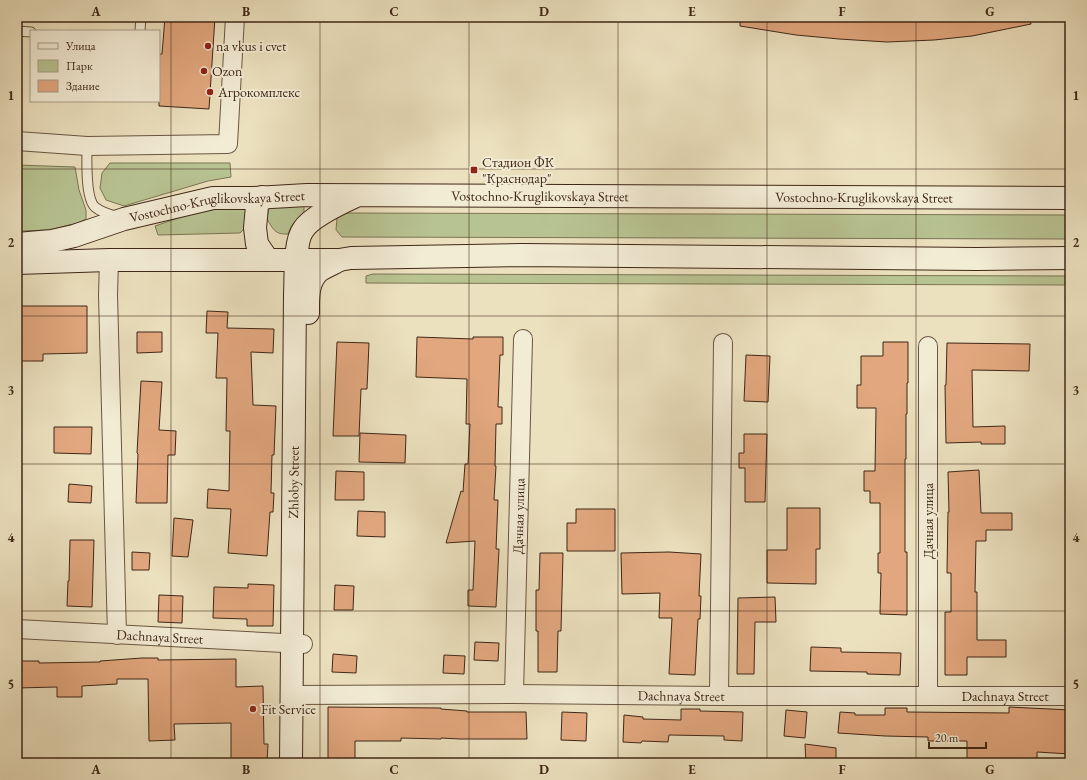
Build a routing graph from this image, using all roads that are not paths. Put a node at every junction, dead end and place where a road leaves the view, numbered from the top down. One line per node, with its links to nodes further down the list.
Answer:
1 (140, 17): 3 (lane)
2 (235, 17): 7 (street)
3 (140, 30)
4 (17, 31): 5 (lane)
5 (30, 32)
6 (17, 141): 7 (street)
7 (87, 146): 11 (lane)
8 (357, 196): 9 (main road, Vostochno-Kruglikovskaya Street); 10 (main road, Vostochno-Kruglikovskaya Street); 16 (main road, Zhloby Street)
9 (262, 197): 11 (main road, Vostochno-Kruglikovskaya Street); 15 (main road)
10 (1070, 198)
11 (124, 219): 12 (main road, Vostochno-Kruglikovskaya Street)
12 (17, 244)
13 (1070, 258): 17 (main road)
14 (109, 260): 15 (main road); 18 (main road); 23 (street)
15 (268, 260): 16 (main road)
16 (296, 260): 17 (main road); 24 (main road, Zhloby Street)
17 (339, 260): 24 (main road, Zhloby Street)
18 (17, 263)
19 (522, 339): 25 (street, Дачная улица)
20 (723, 342): 27 (street)
21 (928, 346): 28 (street, Дачная улица)
22 (17, 629): 23 (street, Dachnaya Street)
23 (117, 635): 24 (street, Dachnaya Street)
24 (297, 644): 26 (main road, Zhloby Street)
25 (514, 694): 26 (street, Dachnaya Street); 27 (street, Dachnaya Street)
26 (298, 696): 30 (main road, Zhloby Street); 31 (main road, Zhloby Street)
27 (719, 696): 28 (street, Dachnaya Street)
28 (928, 696): 29 (street, Dachnaya Street)
29 (1070, 696)
30 (291, 763)
31 (303, 763)

